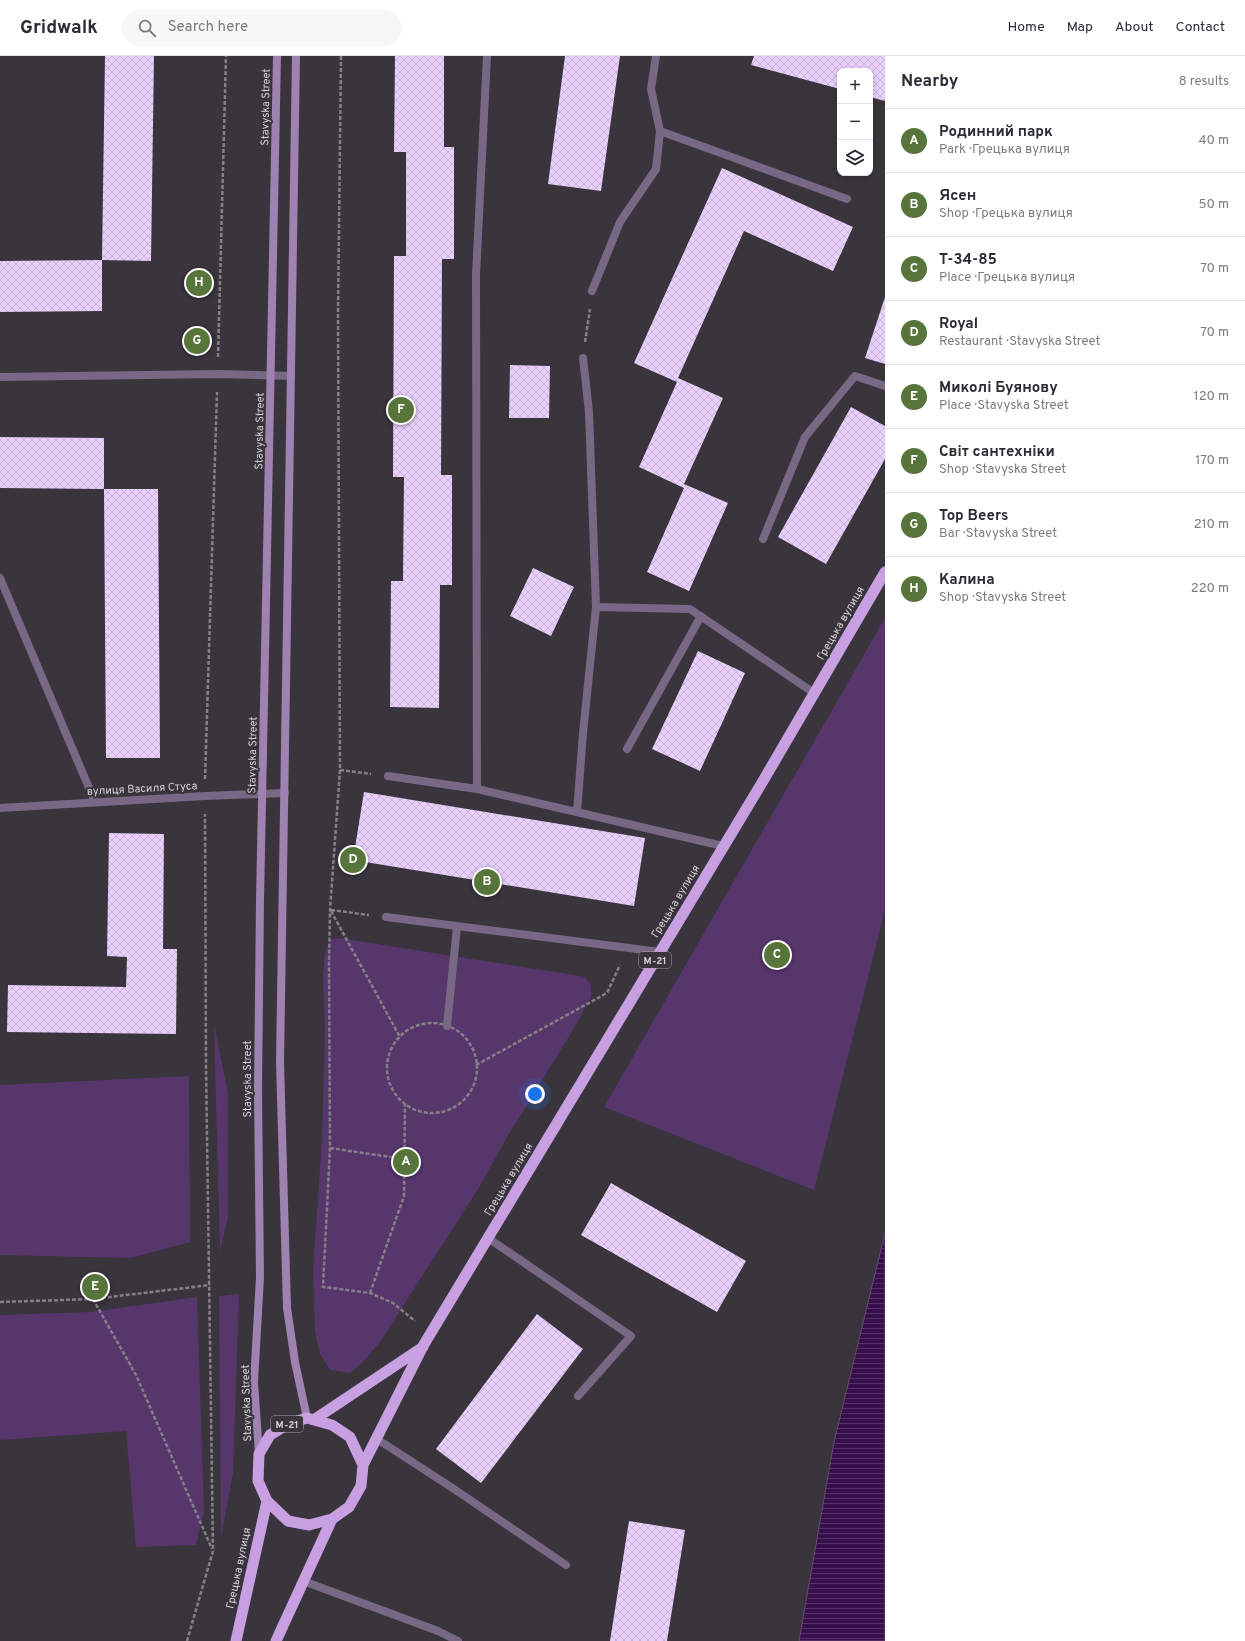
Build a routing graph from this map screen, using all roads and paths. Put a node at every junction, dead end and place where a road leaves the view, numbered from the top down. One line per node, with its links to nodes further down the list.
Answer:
1 (226, 56): 11 (path)
2 (277, 56): 12 (main road, Stavyska Street)
3 (296, 56): 13 (main road)
4 (341, 56): 23 (path)
5 (487, 56): 25 (street)
6 (656, 56): 7 (street)
7 (660, 131): 8 (street); 9 (street)
8 (847, 199)
9 (592, 291): 10 (path)
10 (583, 358): 19 (street)
11 (218, 374): 12 (street); 14 (street); 28 (path)
12 (271, 375): 13 (street); 27 (main road, Stavyska Street)
13 (291, 376): 26 (main road)
14 (0, 377)
15 (885, 386): 16 (street)
16 (763, 539)
17 (885, 572): 21 (highway, Грецька вулиця / М-21)
18 (0, 578): 29 (street)
19 (596, 607): 20 (street); 31 (street)
20 (701, 616): 21 (street); 22 (street)
21 (814, 694): 32 (highway, Грецька вулиця / М-21)
22 (627, 749)
23 (340, 770): 24 (path); 33 (path)
24 (388, 776): 25 (street)
25 (478, 789): 31 (street)
26 (285, 793): 27 (street, вулиця Василя Стуса); 52 (main road)
27 (262, 794): 28 (street, вулиця Василя Стуса); 54 (main road, Stavyska Street)
28 (204, 796): 29 (street, вулиця Василя Стуса); 45 (path)
29 (95, 802): 30 (street, вулиця Василя Стуса)
30 (0, 808)
31 (577, 812): 32 (street)
32 (723, 846): 37 (highway, Грецька вулиця / М-21)
33 (330, 910): 34 (path); 39 (path); 42 (path)
34 (386, 917): 35 (street)
35 (457, 926): 36 (street); 38 (street)
36 (628, 948): 37 (street); 40 (path)
37 (660, 952): 44 (highway, Грецька вулиця / М-21)
38 (447, 1026): 39 (path); 40 (path)
39 (400, 1037): 41 (path)
40 (476, 1065): 41 (path)
41 (405, 1104): 43 (path)
42 (330, 1148): 43 (path); 46 (path)
43 (404, 1159): 46 (path)
44 (488, 1238): 49 (highway, Грецька вулиця / М-21); 51 (street)
45 (210, 1285): 47 (path); 58 (path)
46 (370, 1293): 49 (path)
47 (93, 1299): 48 (path); 58 (path)
48 (0, 1302)
49 (431, 1334): 50 (highway, Грецька вулиця / М-21)
50 (423, 1346): 52 (highway, Грецька вулиця / М-21); 53 (highway, Грецька вулиця / М-21)
51 (578, 1396)
52 (311, 1419): 54 (highway, М-21); 55 (highway, М-21)
53 (377, 1439): 55 (highway, Грецька вулиця / М-21); 59 (street)
54 (259, 1454): 56 (highway, М-21)
55 (364, 1465): 57 (highway, М-21)
56 (267, 1501): 57 (highway, М-21); 62 (highway, Грецька вулиця)
57 (332, 1519): 60 (highway)
58 (213, 1551): 61 (path)
59 (566, 1565)
60 (304, 1581): 63 (highway); 64 (street)
61 (187, 1641)
62 (236, 1641)
63 (276, 1641)
64 (458, 1641)

